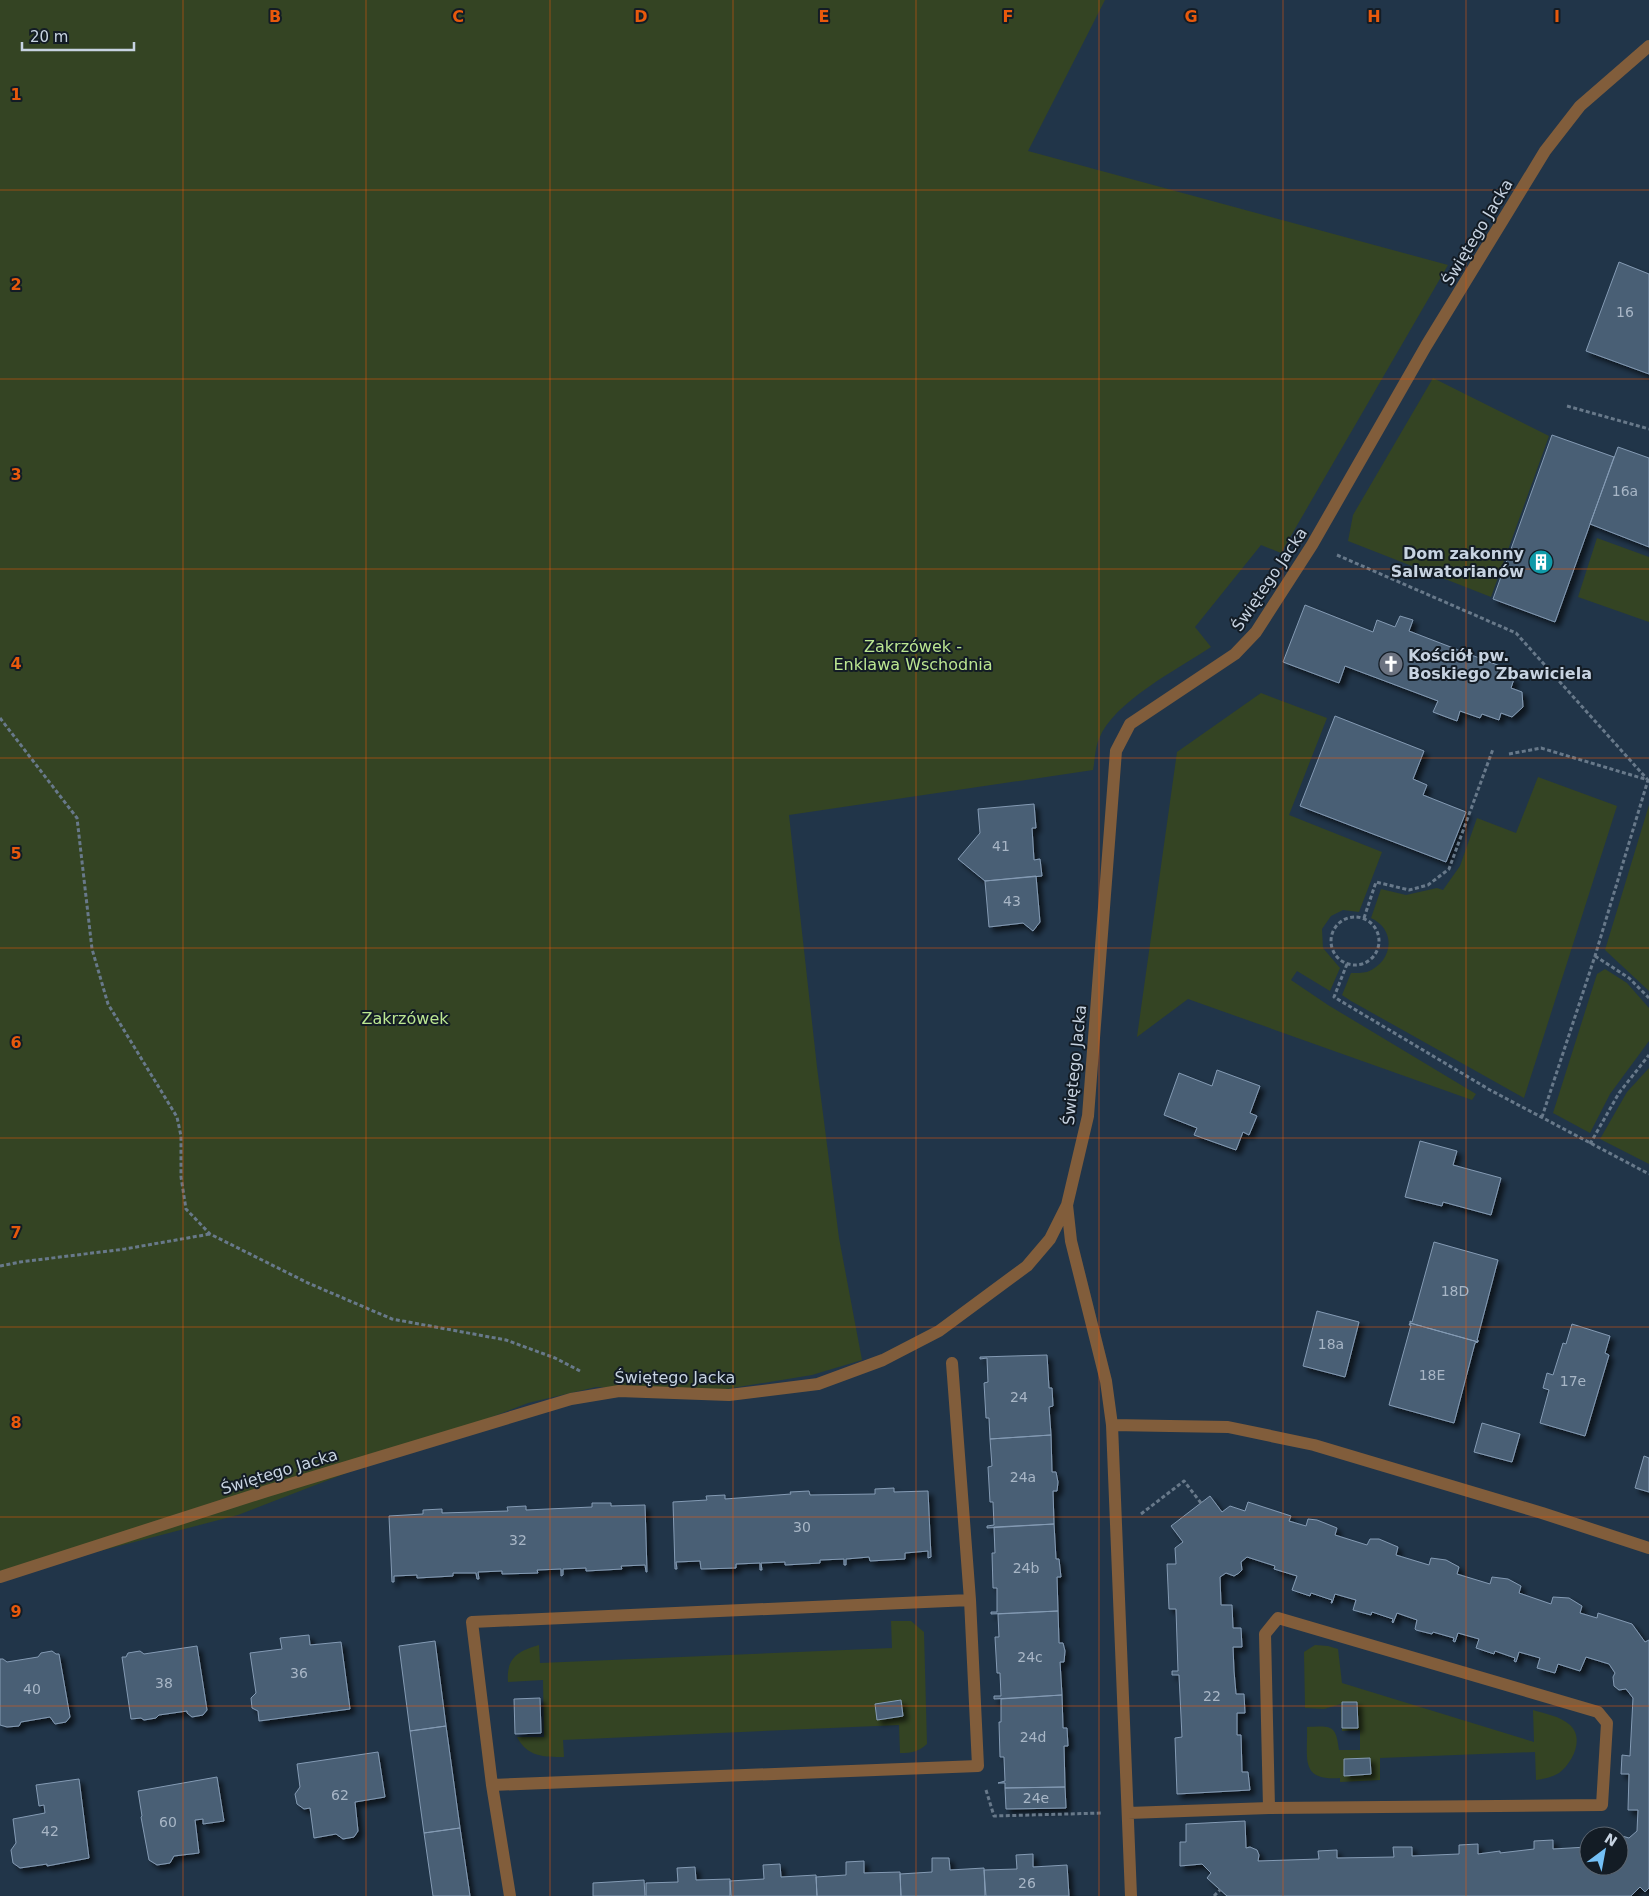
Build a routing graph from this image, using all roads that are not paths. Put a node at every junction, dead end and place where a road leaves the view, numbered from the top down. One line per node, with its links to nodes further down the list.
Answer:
1 (1649, 46): 2 (street, Świętego Jacka)
2 (1067, 1205): 4 (street); 6 (street, Świętego Jacka)
3 (952, 1363): 7 (street)
4 (1112, 1425): 5 (street); 10 (street)
5 (1649, 1548)
6 (0, 1577)
7 (970, 1600): 8 (street); 8 (street)
8 (492, 1785): 11 (street)
9 (1268, 1808): 9 (street); 10 (street)
10 (1128, 1813): 12 (street)
11 (510, 1896)
12 (1131, 1896)

